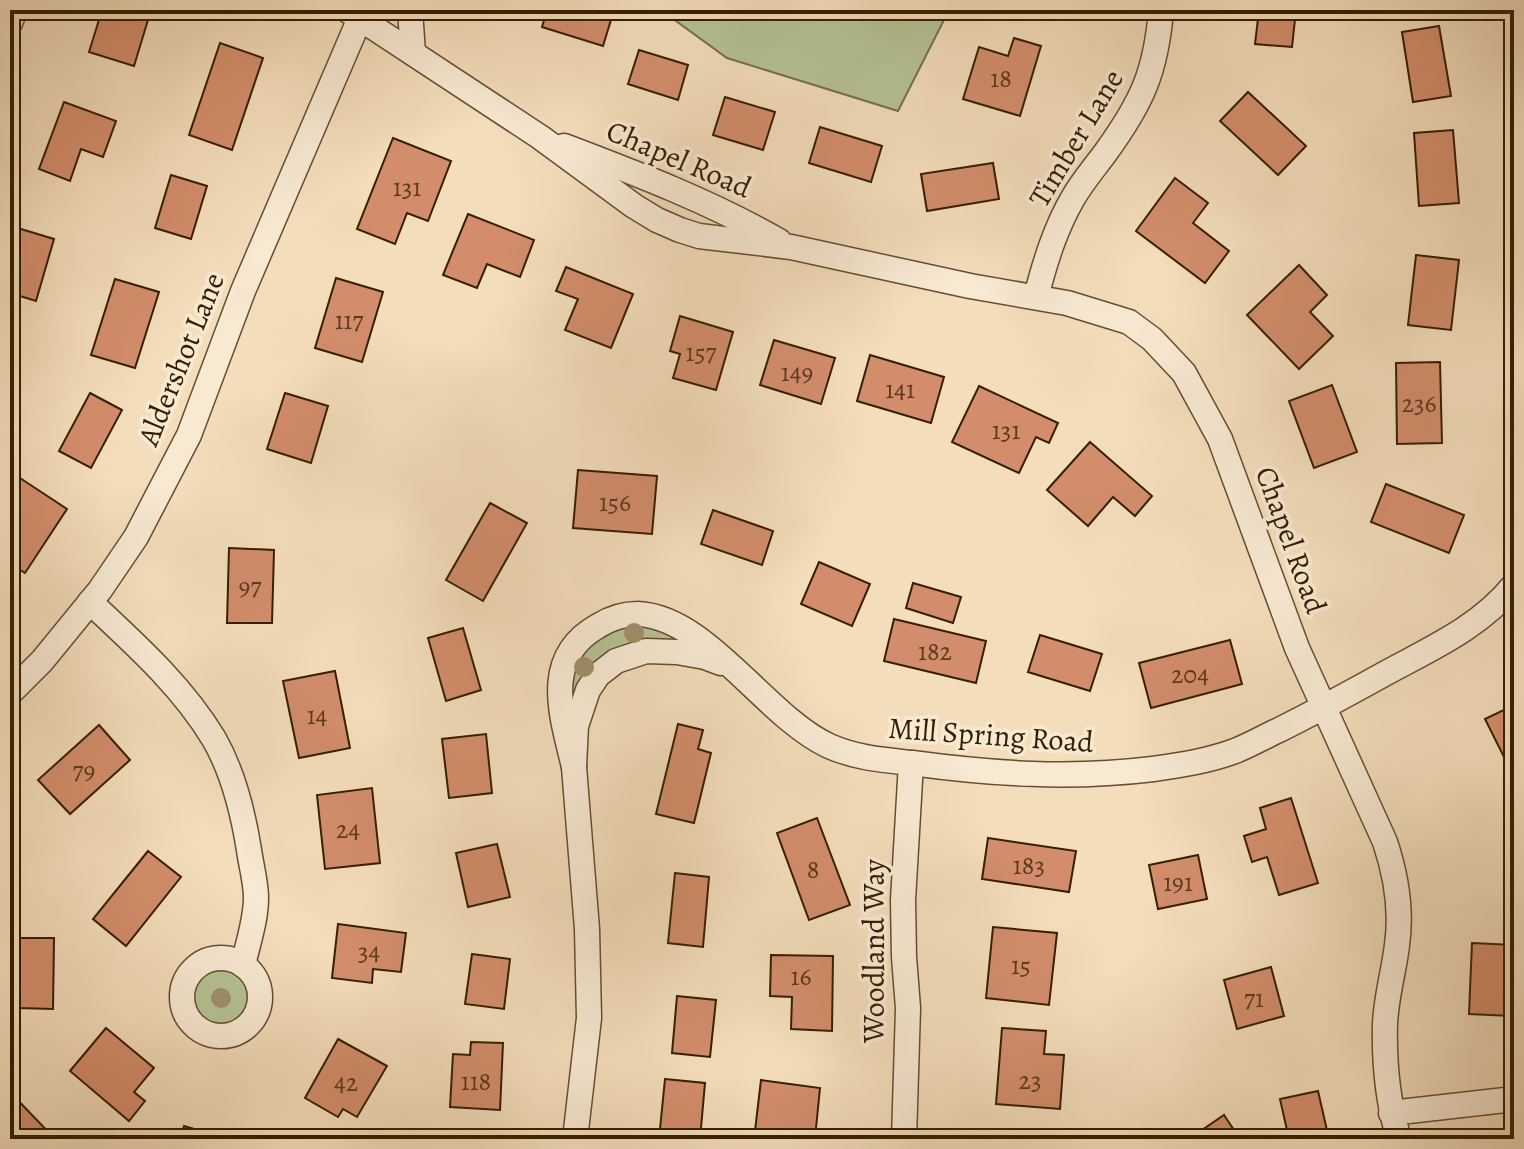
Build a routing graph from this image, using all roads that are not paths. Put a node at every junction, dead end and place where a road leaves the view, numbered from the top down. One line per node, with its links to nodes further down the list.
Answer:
1 (15, 10): 5 (street)
2 (410, 10): 6 (street)
3 (1161, 10): 9 (street, Timber Lane)
4 (354, 14): 6 (street, Chapel Road); 11 (street, Aldershot Lane)
5 (10, 23)
6 (413, 53): 7 (street, Chapel Road)
7 (540, 137): 8 (street, Chapel Road); 8 (street, Chapel Road)
8 (791, 247): 9 (street, Chapel Road)
9 (1036, 297): 14 (street, Chapel Road)
10 (1514, 585): 14 (street, Mill Spring Road)
11 (90, 602): 13 (street, Aldershot Lane); 17 (street)
12 (731, 667): 15 (street, Mill Spring Road); 16 (street, Mill Spring Road); 16 (street, Mill Spring Road)
13 (10, 693)
14 (1325, 707): 15 (street, Mill Spring Road); 19 (street, Chapel Road)
15 (911, 763): 21 (street, Woodland Way)
16 (574, 767): 20 (street, Mill Spring Road)
17 (243, 965)
18 (1514, 1099): 19 (street)
19 (1391, 1113): 22 (street, Chapel Road)
20 (575, 1139)
21 (904, 1139)
22 (1399, 1139)

